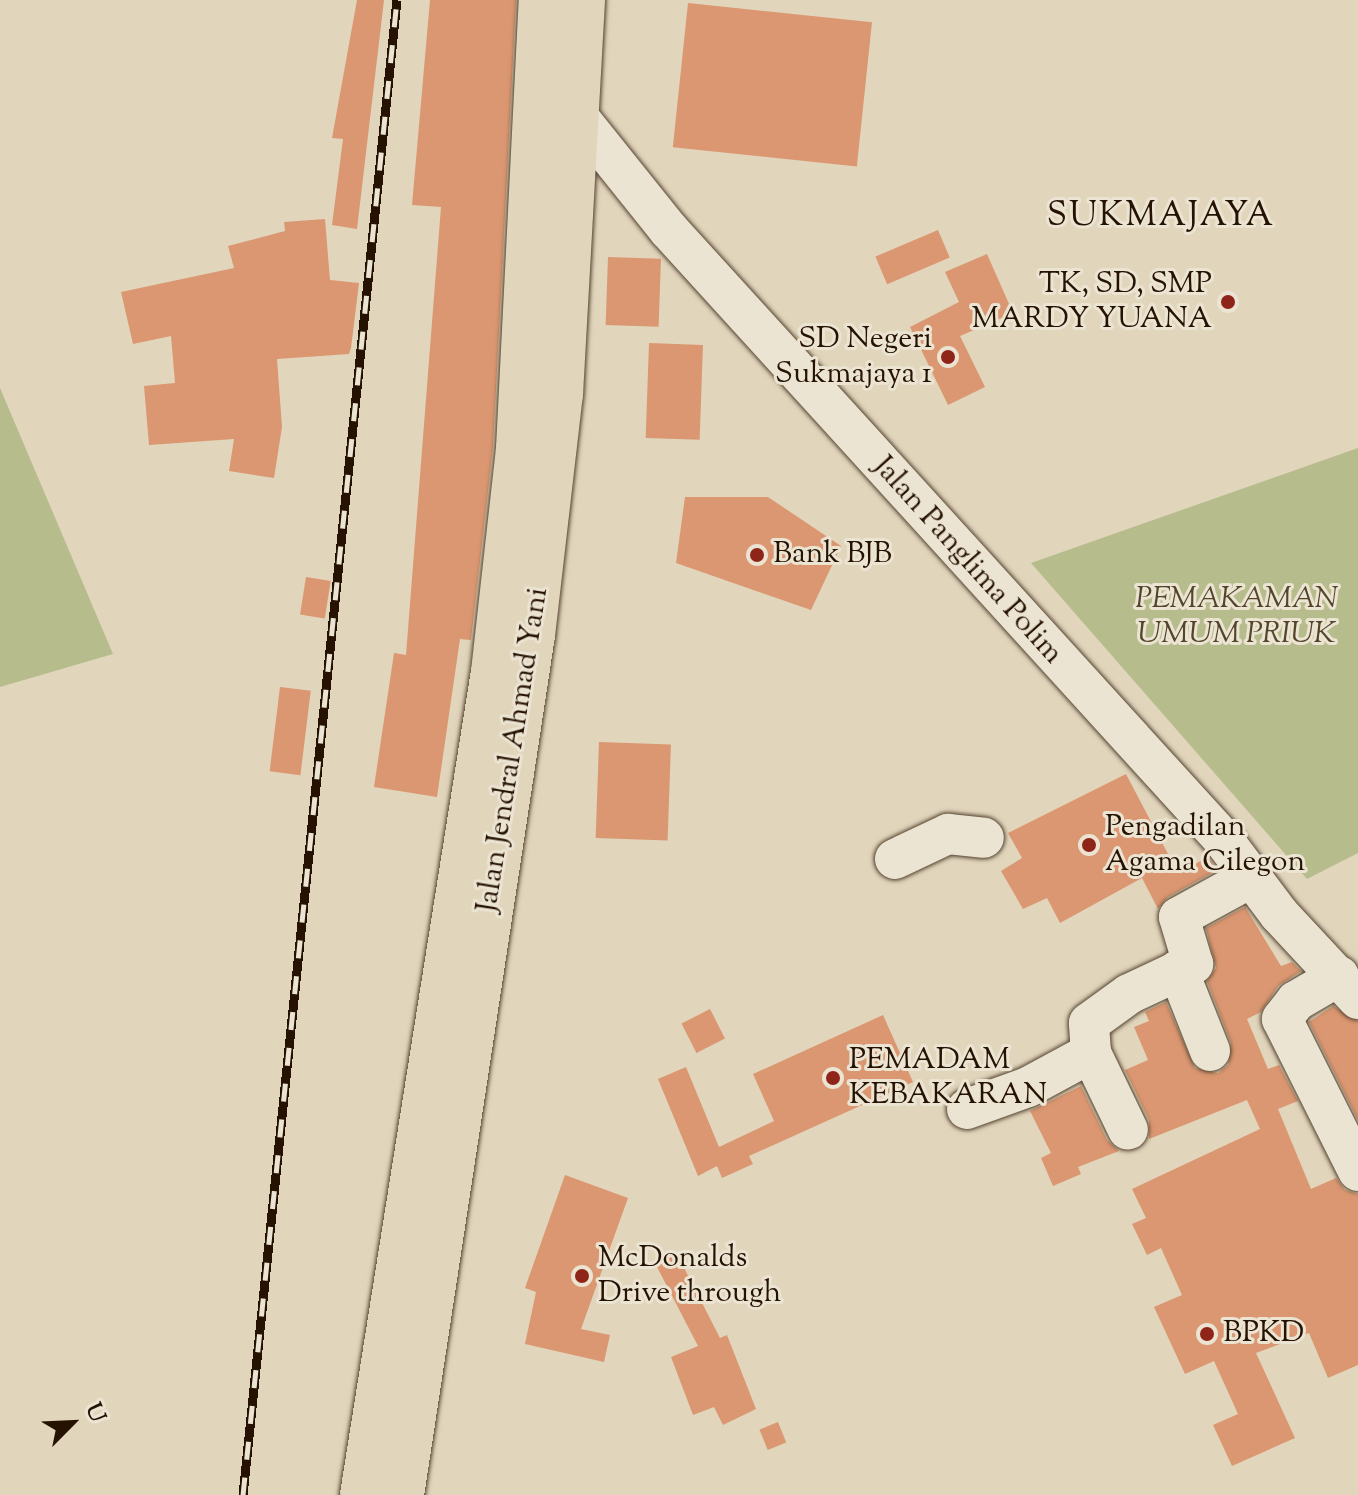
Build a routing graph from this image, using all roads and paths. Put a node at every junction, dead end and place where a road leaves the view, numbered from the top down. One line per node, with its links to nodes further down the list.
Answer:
1 (541, 0): 14 (highway, Jalan Jendral Ahmad Yani)
2 (583, 0): 3 (highway, Jalan Jendral Ahmad Yani)
3 (580, 119): 6 (street, Jalan Panglima Polim); 15 (highway, Jalan Jendral Ahmad Yani)
4 (984, 838): 5 (street)
5 (895, 859)
6 (1252, 877): 7 (street); 8 (street, Jalan Panglima Polim)
7 (1178, 970): 9 (street); 10 (street)
8 (1348, 987): 13 (street)
9 (1210, 1051)
10 (1091, 1053): 11 (street); 12 (street)
11 (967, 1109)
12 (1128, 1130)
13 (1358, 1171)
14 (362, 1495)
15 (402, 1495)

